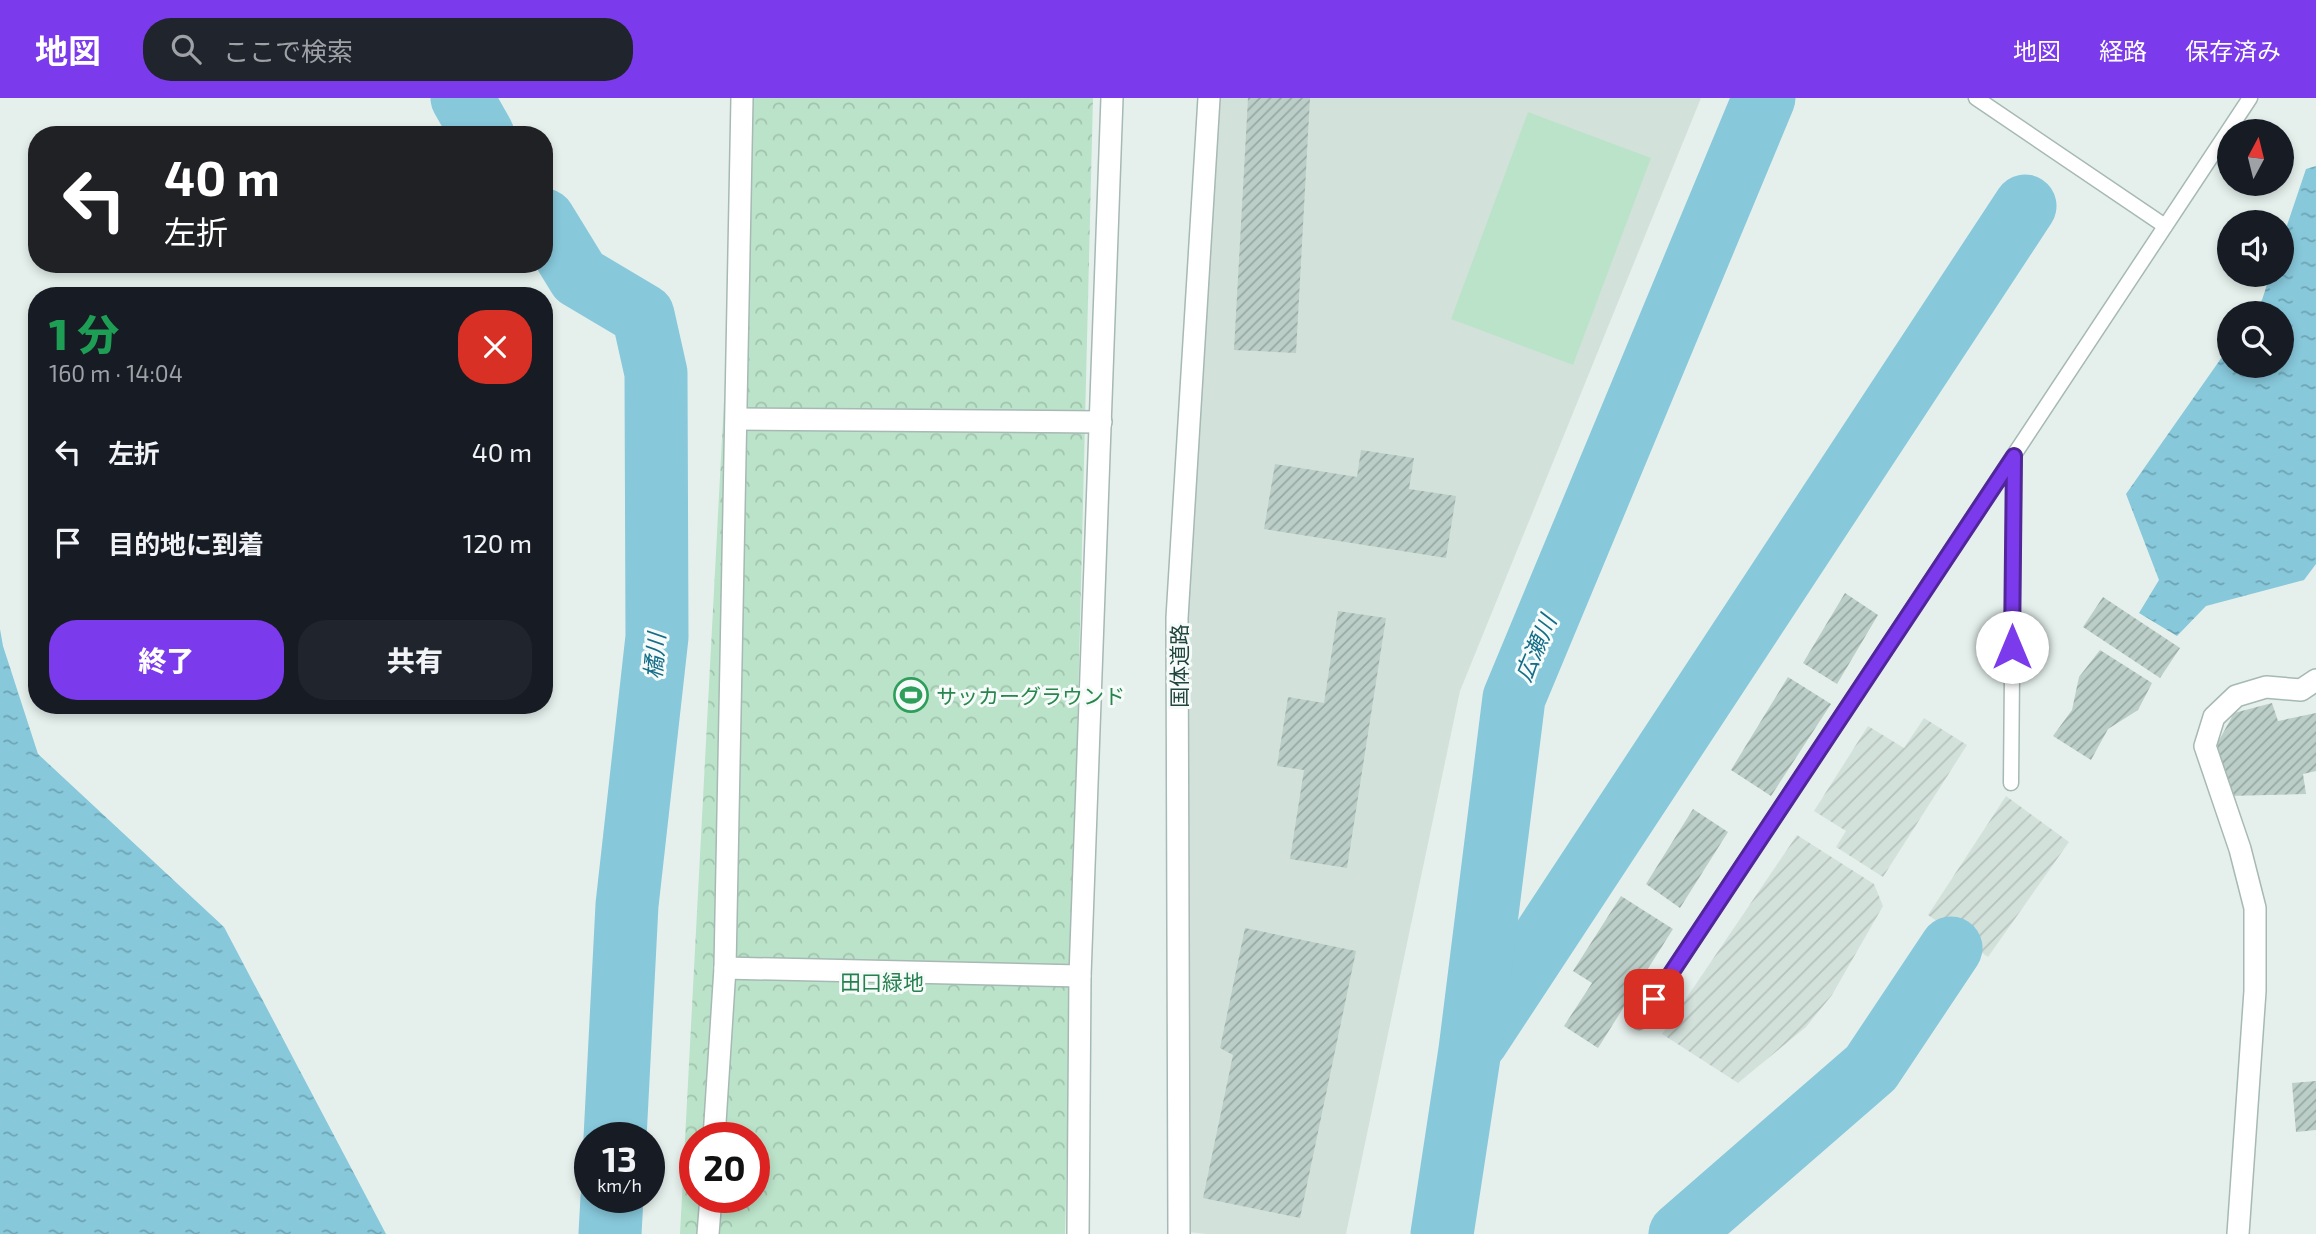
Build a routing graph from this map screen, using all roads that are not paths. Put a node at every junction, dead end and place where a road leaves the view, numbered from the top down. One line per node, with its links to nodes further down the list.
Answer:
1 (743, 98): 7 (street)
2 (1112, 98): 8 (street)
3 (1209, 98): 19 (street, 国体道路)
4 (1976, 98): 6 (lane)
5 (2250, 98): 6 (lane)
6 (2165, 226): 9 (lane)
7 (737, 419): 8 (street); 12 (street)
8 (1101, 422): 13 (street)
9 (2014, 456): 11 (lane); 14 (lane)
10 (2316, 680): 20 (street)
11 (2011, 783)
12 (725, 968): 13 (street); 15 (street)
13 (1080, 976): 18 (street)
14 (1639, 1022)
15 (716, 1122)
16 (710, 1213): 17 (street)
17 (708, 1234)
18 (1078, 1234)
19 (1180, 1234)
20 (2238, 1234)

